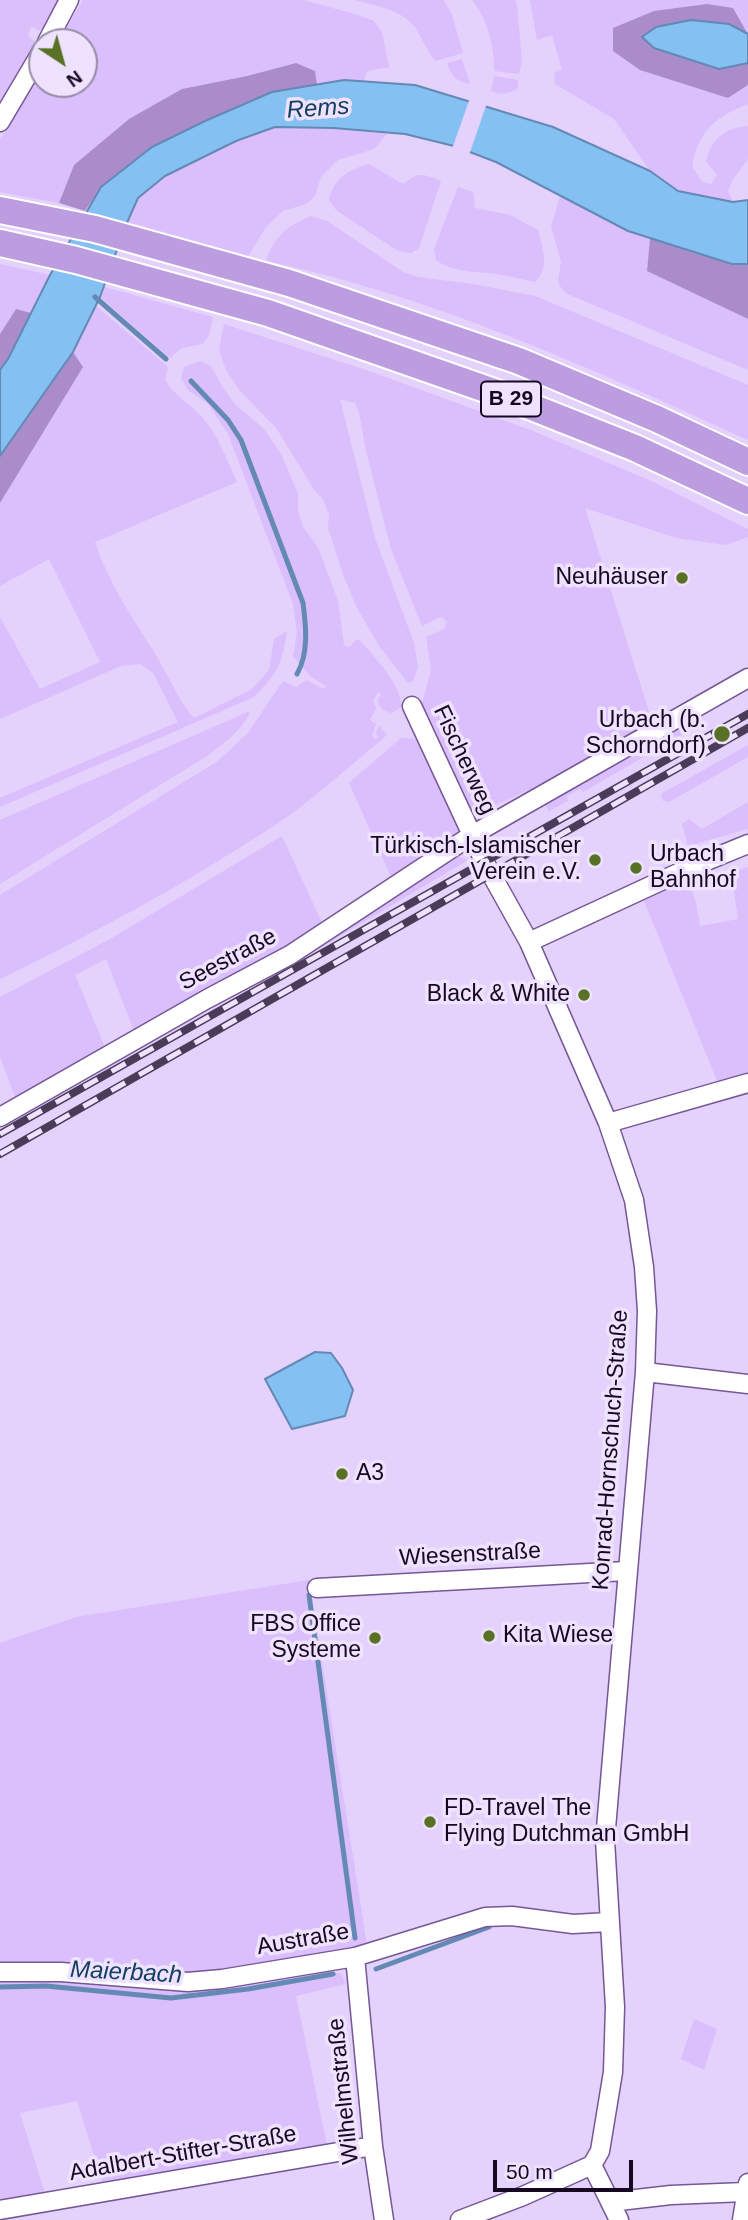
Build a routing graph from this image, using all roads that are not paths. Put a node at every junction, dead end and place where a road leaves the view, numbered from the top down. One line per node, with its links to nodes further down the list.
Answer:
1 (69, 0): 2 (street)
2 (54, 28)
3 (28, 75): 4 (street)
4 (0, 122)
5 (0, 210): 7 (highway, B 29)
6 (0, 243): 8 (highway, B 29)
7 (748, 462)
8 (748, 501)
9 (748, 678): 11 (street, Seestraße)
10 (412, 706): 11 (street, Fischerweg)
11 (472, 835): 13 (street, Konrad-Hornschuch-Straße); 15 (street, Seestraße)
12 (748, 844): 13 (street)
13 (529, 942): 16 (street, Konrad-Hornschuch-Straße)
14 (748, 1083): 16 (street)
15 (0, 1117)
16 (608, 1124): 17 (street, Konrad-Hornschuch-Straße)
17 (645, 1373): 18 (street); 19 (street, Konrad-Hornschuch-Straße)
18 (748, 1384)
19 (626, 1572): 20 (street, Wiesenstraße); 21 (street, Konrad-Hornschuch-Straße)
20 (317, 1588)
21 (610, 1922): 22 (street, Austraße); 25 (street, Konrad-Hornschuch-Straße)
22 (355, 1957): 23 (street, Austraße); 24 (street, Wilhelmstraße)
23 (0, 1972)
24 (373, 2146): 28 (street, Adalbert-Stifter-Straße); 29 (street, Wilhelmstraße)
25 (592, 2165): 27 (street); 30 (street)
26 (747, 2188): 27 (street); 32 (street)
27 (610, 2202): 31 (street)
28 (0, 2210)
29 (384, 2220)
30 (460, 2220)
31 (619, 2220)
32 (742, 2220)

